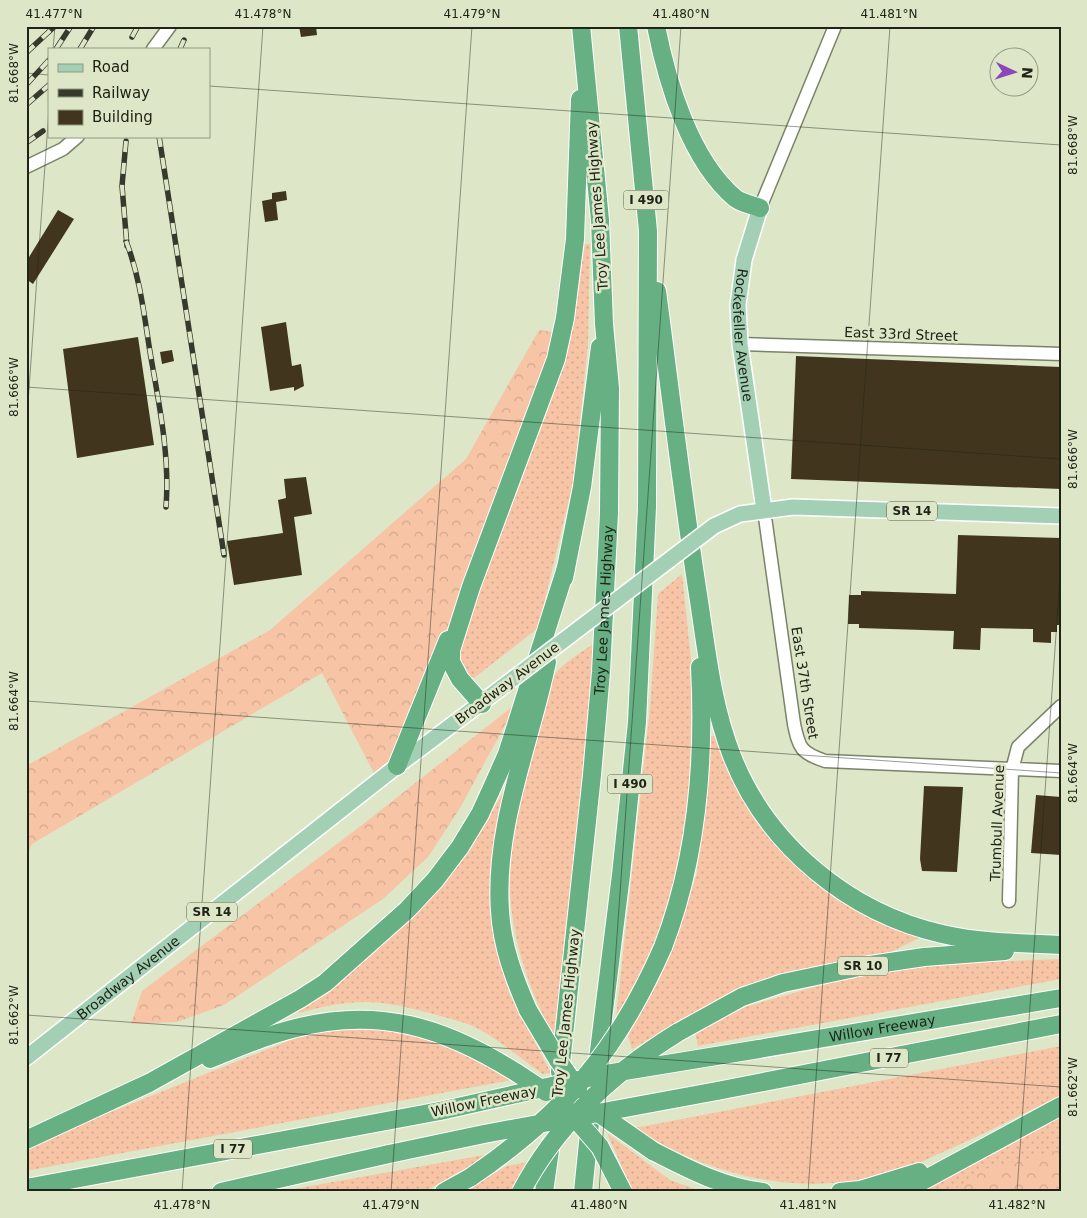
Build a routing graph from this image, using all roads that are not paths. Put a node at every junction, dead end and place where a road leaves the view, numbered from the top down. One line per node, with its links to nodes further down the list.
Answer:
1 (170, 26): 6 (street)
2 (581, 26): 11 (highway, Troy Lee James Highway / I 490); 18 (highway)
3 (628, 26): 10 (highway, I 490)
4 (834, 26): 9 (street, Rockefeller Avenue)
5 (657, 32): 9 (highway)
6 (154, 48)
7 (76, 138): 8 (street)
8 (26, 167)
9 (760, 208): 12 (main road, Rockefeller Avenue)
10 (648, 231): 17 (highway); 38 (highway, I 490)
11 (604, 324): 16 (highway); 37 (highway, Troy Lee James Highway / I 490)
12 (740, 344): 13 (street, East 33rd Street); 14 (main road, Rockefeller Avenue)
13 (1061, 354)
14 (764, 510): 15 (main road, Broadway Avenue / SR 14); 19 (main road, Broadway Avenue / SR 14, bridge); 22 (street, East 37th Street)
15 (1061, 516)
16 (566, 568): 29 (highway); 40 (highway, bridge)
17 (695, 574): 25 (highway); 35 (highway, bridge)
18 (471, 587): 19 (highway); 21 (highway)
19 (482, 704): 21 (main road, Broadway Avenue / SR 14)
20 (1061, 706): 22 (street, Trumbull Avenue)
21 (397, 766): 28 (main road, Broadway Avenue / SR 14)
22 (1012, 770): 23 (street, East 37th Street); 24 (street, Trumbull Avenue)
23 (1061, 771)
24 (1009, 901)
25 (1061, 946): 36 (highway, SR 10, bridge)
26 (1061, 998): 33 (highway, Willow Freeway / I 77, bridge)
27 (1061, 1024): 34 (highway, I 77, bridge)
28 (26, 1058)
29 (149, 1082): 31 (highway); 39 (highway, bridge)
30 (1061, 1106): 32 (highway)
31 (26, 1140)
32 (965, 1156): 41 (highway); 42 (highway)
33 (26, 1188)
34 (221, 1192)
35 (444, 1192)
36 (521, 1192)
37 (544, 1192)
38 (583, 1192)
39 (623, 1192)
40 (763, 1192)
41 (840, 1192)
42 (902, 1192)

